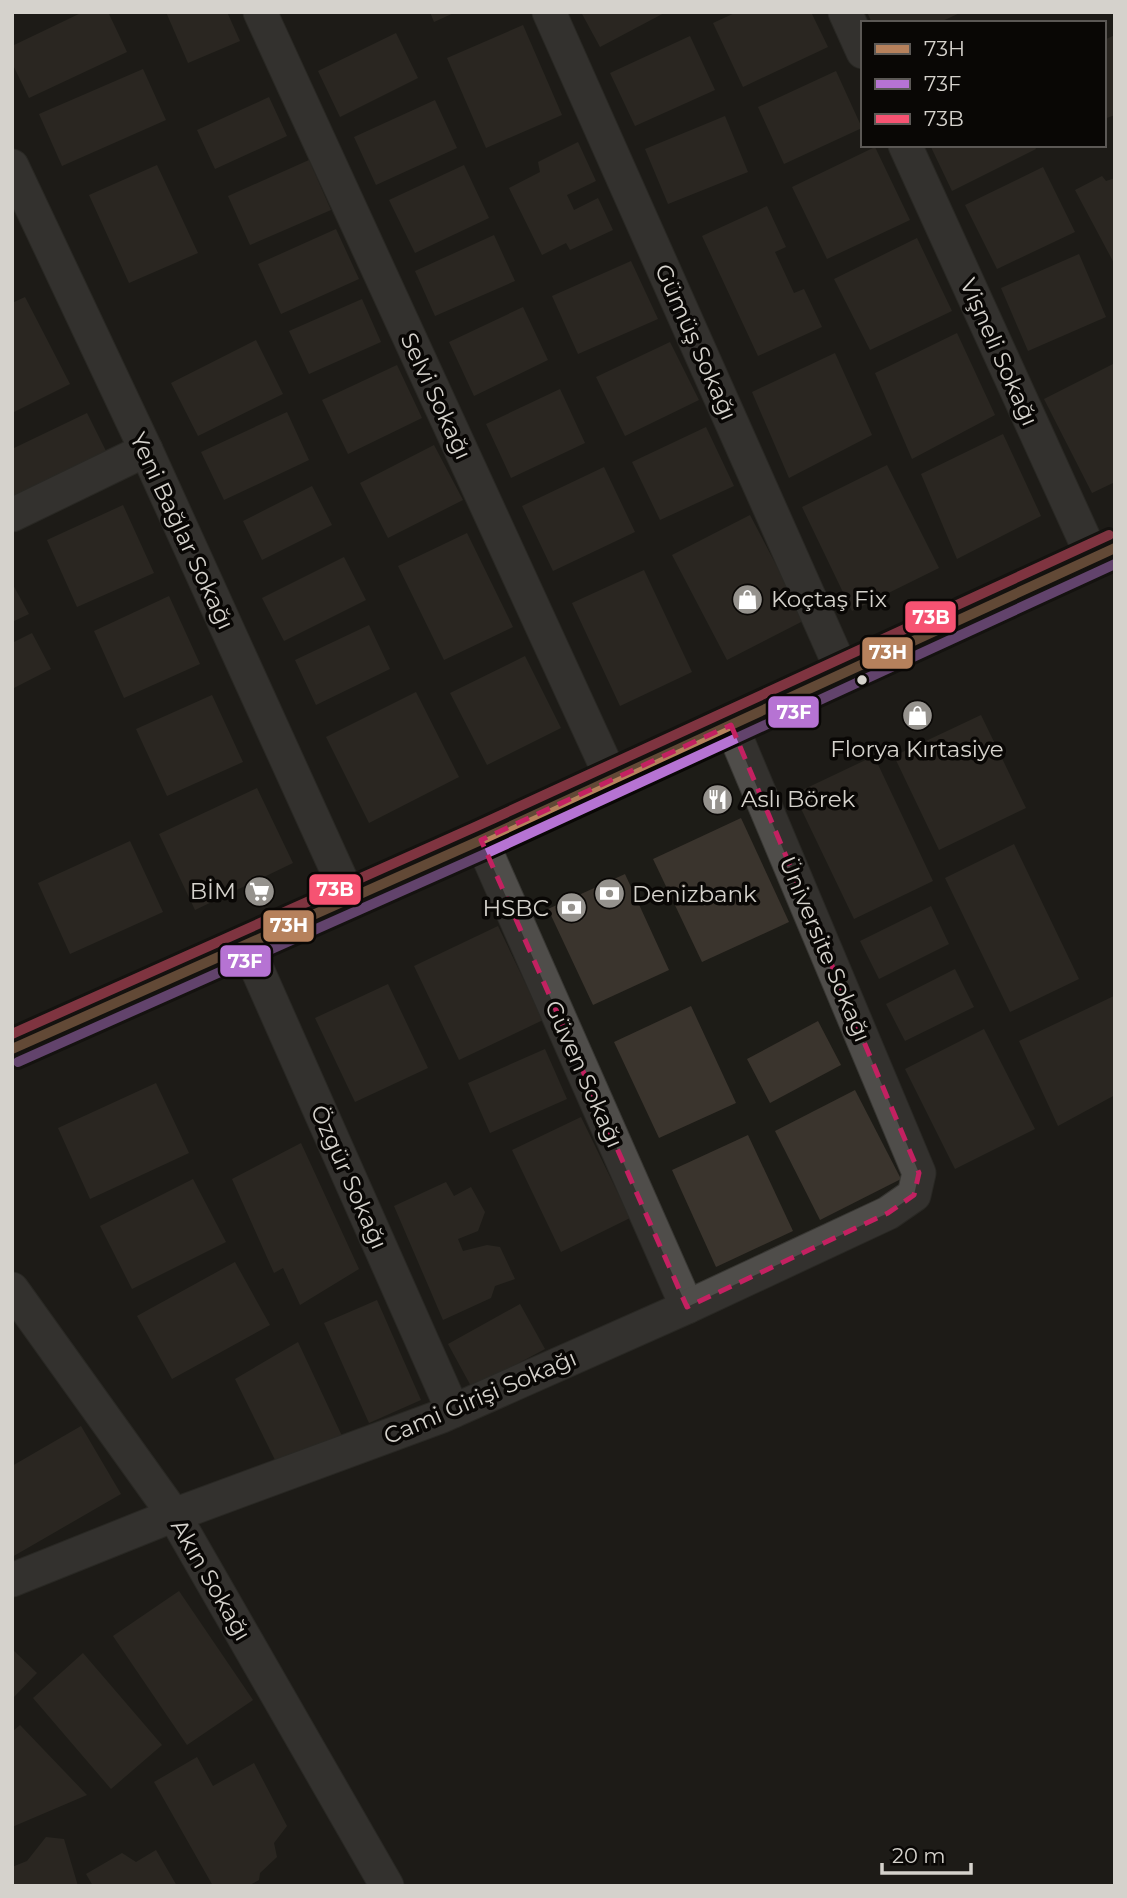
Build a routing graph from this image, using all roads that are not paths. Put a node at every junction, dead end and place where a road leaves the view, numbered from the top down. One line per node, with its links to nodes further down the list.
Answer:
1 (260, 12): 12 (street, Selvi Sokağı)
2 (550, 12): 10 (street, Gümüş Sokağı)
3 (845, 12): 4 (street)
4 (861, 48)
5 (906, 147): 9 (street, Vişneli Sokağı)
6 (12, 166): 7 (street, Yeni Bağlar Sokağı)
7 (146, 450): 8 (street); 14 (street, Yeni Bağlar Sokağı)
8 (12, 514)
9 (1104, 553): 10 (main road)
10 (843, 673): 11 (main road)
11 (731, 725): 12 (main road); 17 (street, Üniversite Sokağı)
12 (612, 779): 13 (main road)
13 (481, 840): 14 (main road); 19 (street, Güven Sokağı)
14 (349, 897): 15 (main road)
15 (246, 944): 16 (main road); 20 (street, Özgür Sokağı)
16 (12, 1049)
17 (919, 1173): 19 (street, Cami Girişi Sokağı)
18 (12, 1289): 21 (street, Akın Sokağı)
19 (687, 1307): 20 (street, Cami Girişi Sokağı)
20 (453, 1411): 21 (street, Cami Girişi Sokağı)
21 (174, 1514): 22 (street, Cami Girişi Sokağı); 23 (street, Akın Sokağı)
22 (12, 1580)
23 (387, 1886)

